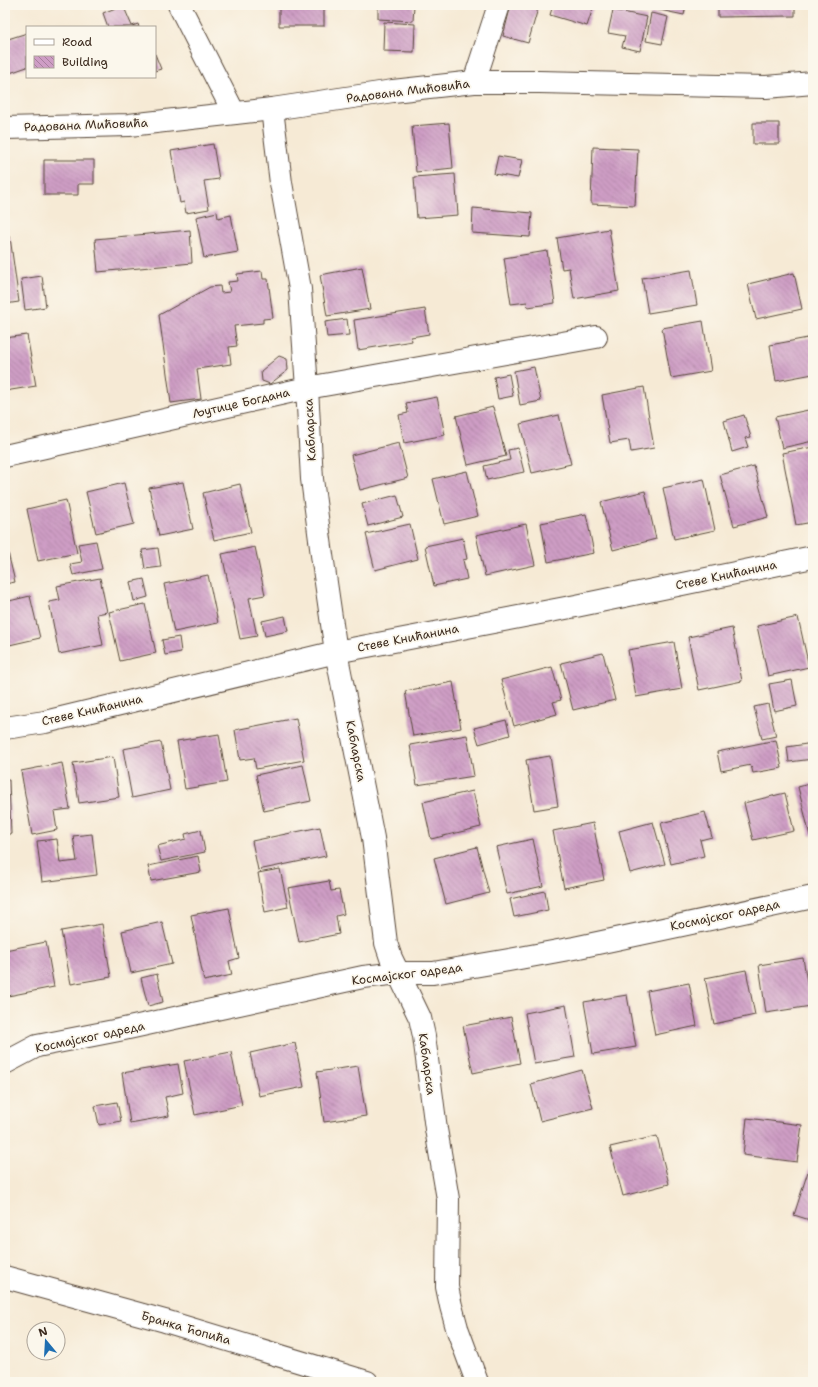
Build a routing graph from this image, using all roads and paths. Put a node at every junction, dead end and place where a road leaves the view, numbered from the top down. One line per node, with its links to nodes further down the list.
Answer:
1 (179, 5): 6 (street)
2 (499, 5): 3 (street)
3 (474, 82): 4 (street, Радована Мићовића); 5 (street, Радована Мићовића)
4 (813, 83)
5 (272, 109): 6 (street, Радована Мићовића); 9 (street, Кабларска)
6 (234, 113): 7 (street, Радована Мићовића)
7 (5, 128)
8 (596, 337): 9 (street, Љутице Богдана)
9 (308, 388): 10 (street, Љутице Богдана); 12 (street, Кабларска)
10 (5, 456)
11 (813, 557): 12 (street, Стеве Книћанина)
12 (336, 652): 13 (street, Стеве Книћанина); 15 (street, Кабларска)
13 (5, 728)
14 (813, 897): 15 (street, Космајског одреда)
15 (399, 973): 16 (street, Космајског одреда); 19 (street, Кабларска)
16 (5, 1063)
17 (5, 1277): 18 (street, Бранка Ћопића)
18 (367, 1382)
19 (477, 1382)

